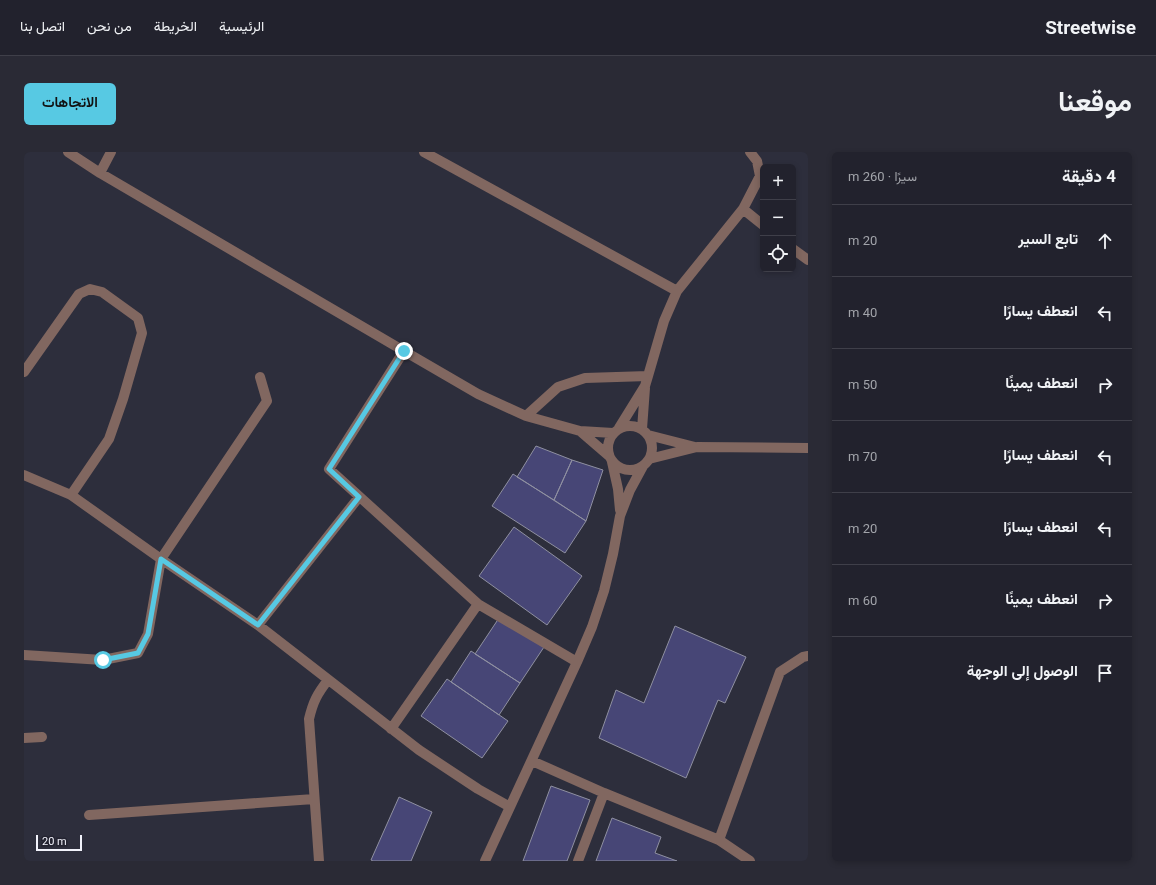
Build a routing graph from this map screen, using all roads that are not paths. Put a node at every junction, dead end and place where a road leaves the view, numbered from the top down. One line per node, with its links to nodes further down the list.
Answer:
1 (68, 152): 5 (street)
2 (111, 152): 5 (street)
3 (424, 152): 10 (street)
4 (750, 152): 6 (street)
5 (100, 173): 11 (street)
6 (743, 209): 7 (street); 10 (street)
7 (760, 223)
8 (796, 250): 9 (street)
9 (808, 260)
10 (677, 291): 13 (street)
11 (404, 351): 16 (street); 26 (street)
12 (24, 372): 25 (street)
13 (648, 376): 15 (street); 16 (street)
14 (260, 377): 28 (street)
15 (645, 386): 18 (street); 19 (street)
16 (526, 416): 17 (street)
17 (580, 431): 18 (street); 22 (street)
18 (616, 431): 19 (street); 22 (street)
19 (645, 432): 20 (street); 23 (street)
20 (697, 447): 21 (street); 23 (street)
21 (808, 448)
22 (610, 459): 23 (street); 27 (street)
23 (646, 462): 27 (street)
24 (24, 475): 25 (street)
25 (71, 495): 28 (street)
26 (359, 497): 29 (street); 30 (street)
27 (620, 516): 33 (street)
28 (161, 559): 30 (street); 31 (street)
29 (478, 604): 33 (street); 35 (street)
30 (258, 625): 34 (street)
31 (24, 655)
32 (808, 656): 43 (street)
33 (577, 662): 38 (street)
34 (328, 680): 35 (street); 40 (street)
35 (390, 729): 41 (street)
36 (42, 737): 37 (street)
37 (24, 738)
38 (532, 761): 39 (street); 41 (street)
39 (604, 793): 43 (street); 46 (street)
40 (314, 799): 42 (street); 44 (street)
41 (510, 808): 45 (street)
42 (89, 815)
43 (718, 840): 47 (street)
44 (319, 861)
45 (485, 861)
46 (578, 861)
47 (750, 861)

